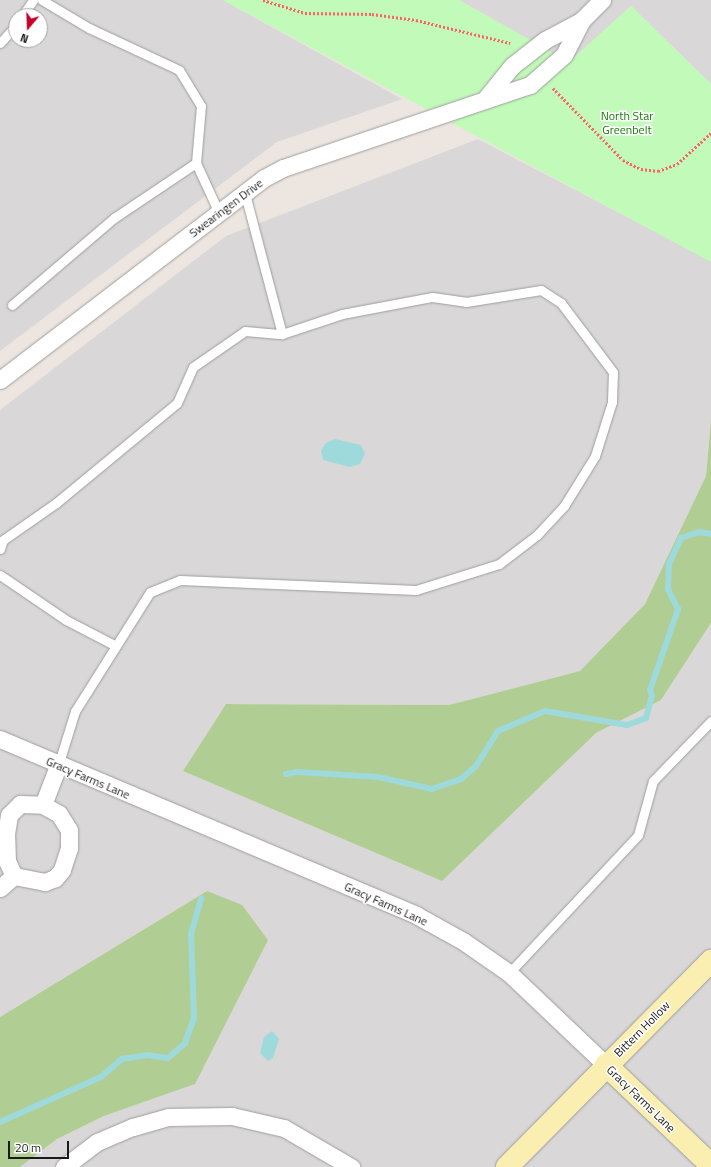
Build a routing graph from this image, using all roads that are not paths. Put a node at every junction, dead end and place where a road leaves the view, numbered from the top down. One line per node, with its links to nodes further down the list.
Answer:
1 (42, 0): 7 (lane)
2 (602, 0): 3 (street, Swearingen Drive)
3 (581, 21): 6 (street, Swearingen Drive); 6 (street, Swearingen Drive)
4 (8, 34): 5 (lane)
5 (0, 43)
6 (486, 98): 8 (street, Swearingen Drive)
7 (196, 162): 9 (lane); 10 (lane)
8 (245, 194): 9 (street, Swearingen Drive); 11 (lane)
9 (219, 213): 12 (street, Swearingen Drive)
10 (12, 305)
11 (282, 334): 13 (lane); 15 (lane)
12 (0, 380)
13 (0, 548)
14 (0, 575): 15 (lane)
15 (116, 646): 18 (lane)
16 (711, 721): 23 (lane)
17 (0, 739): 18 (street, Gracy Farms Lane)
18 (58, 766): 19 (street); 23 (street, Gracy Farms Lane)
19 (43, 805): 20 (street); 20 (street)
20 (14, 876): 21 (street)
21 (0, 888)
22 (711, 961): 24 (street, Bittern Hollow)
23 (509, 973): 24 (street, Gracy Farms Lane)
24 (606, 1065): 25 (street, Gracy Farms Lane); 28 (street, Bittern Hollow)
25 (711, 1165)
26 (64, 1167): 27 (street)
27 (351, 1167)
28 (508, 1167)

